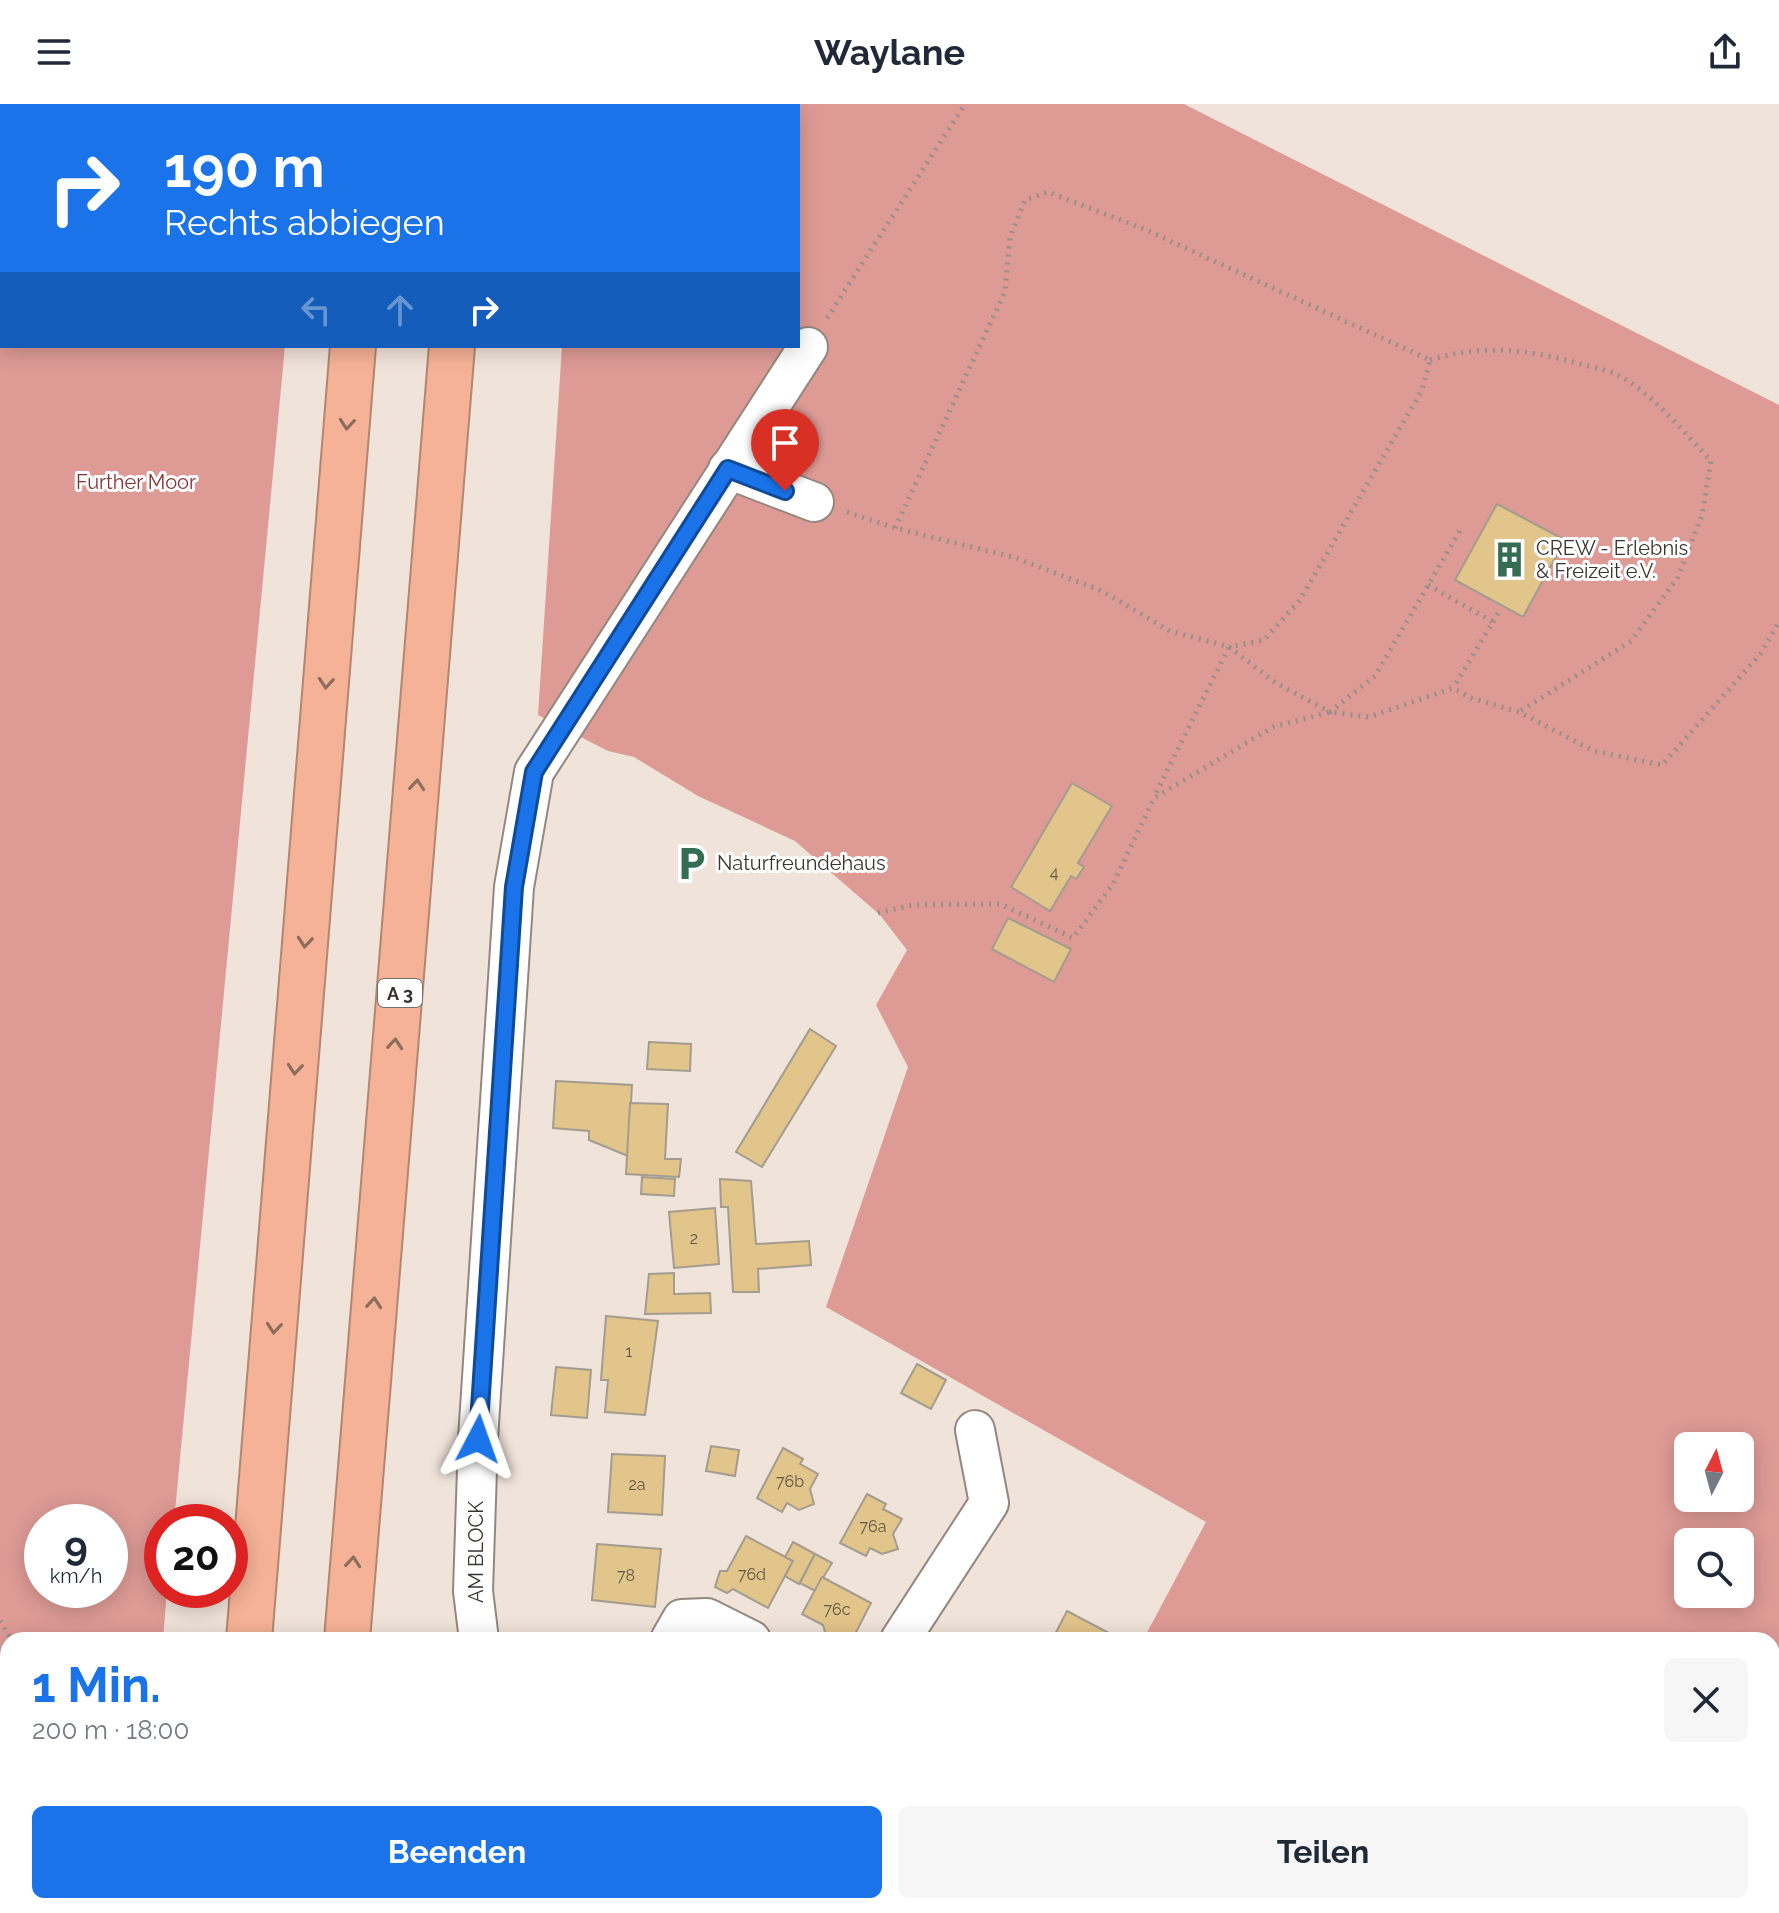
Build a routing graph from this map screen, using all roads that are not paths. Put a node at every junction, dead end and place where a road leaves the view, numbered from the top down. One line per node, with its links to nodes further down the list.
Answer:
1 (808, 347): 4 (street, AM BLOCK)
2 (353, 348): 7 (highway, one-way to 7)
3 (452, 348): 8 (highway, A 3, one-way to 3)
4 (728, 469): 5 (street); 9 (street, AM BLOCK)
5 (814, 502)
6 (975, 1430): 12 (street)
7 (250, 1632)
8 (348, 1632)
9 (478, 1632)
10 (675, 1632): 11 (street)
11 (735, 1632)
12 (905, 1632)

